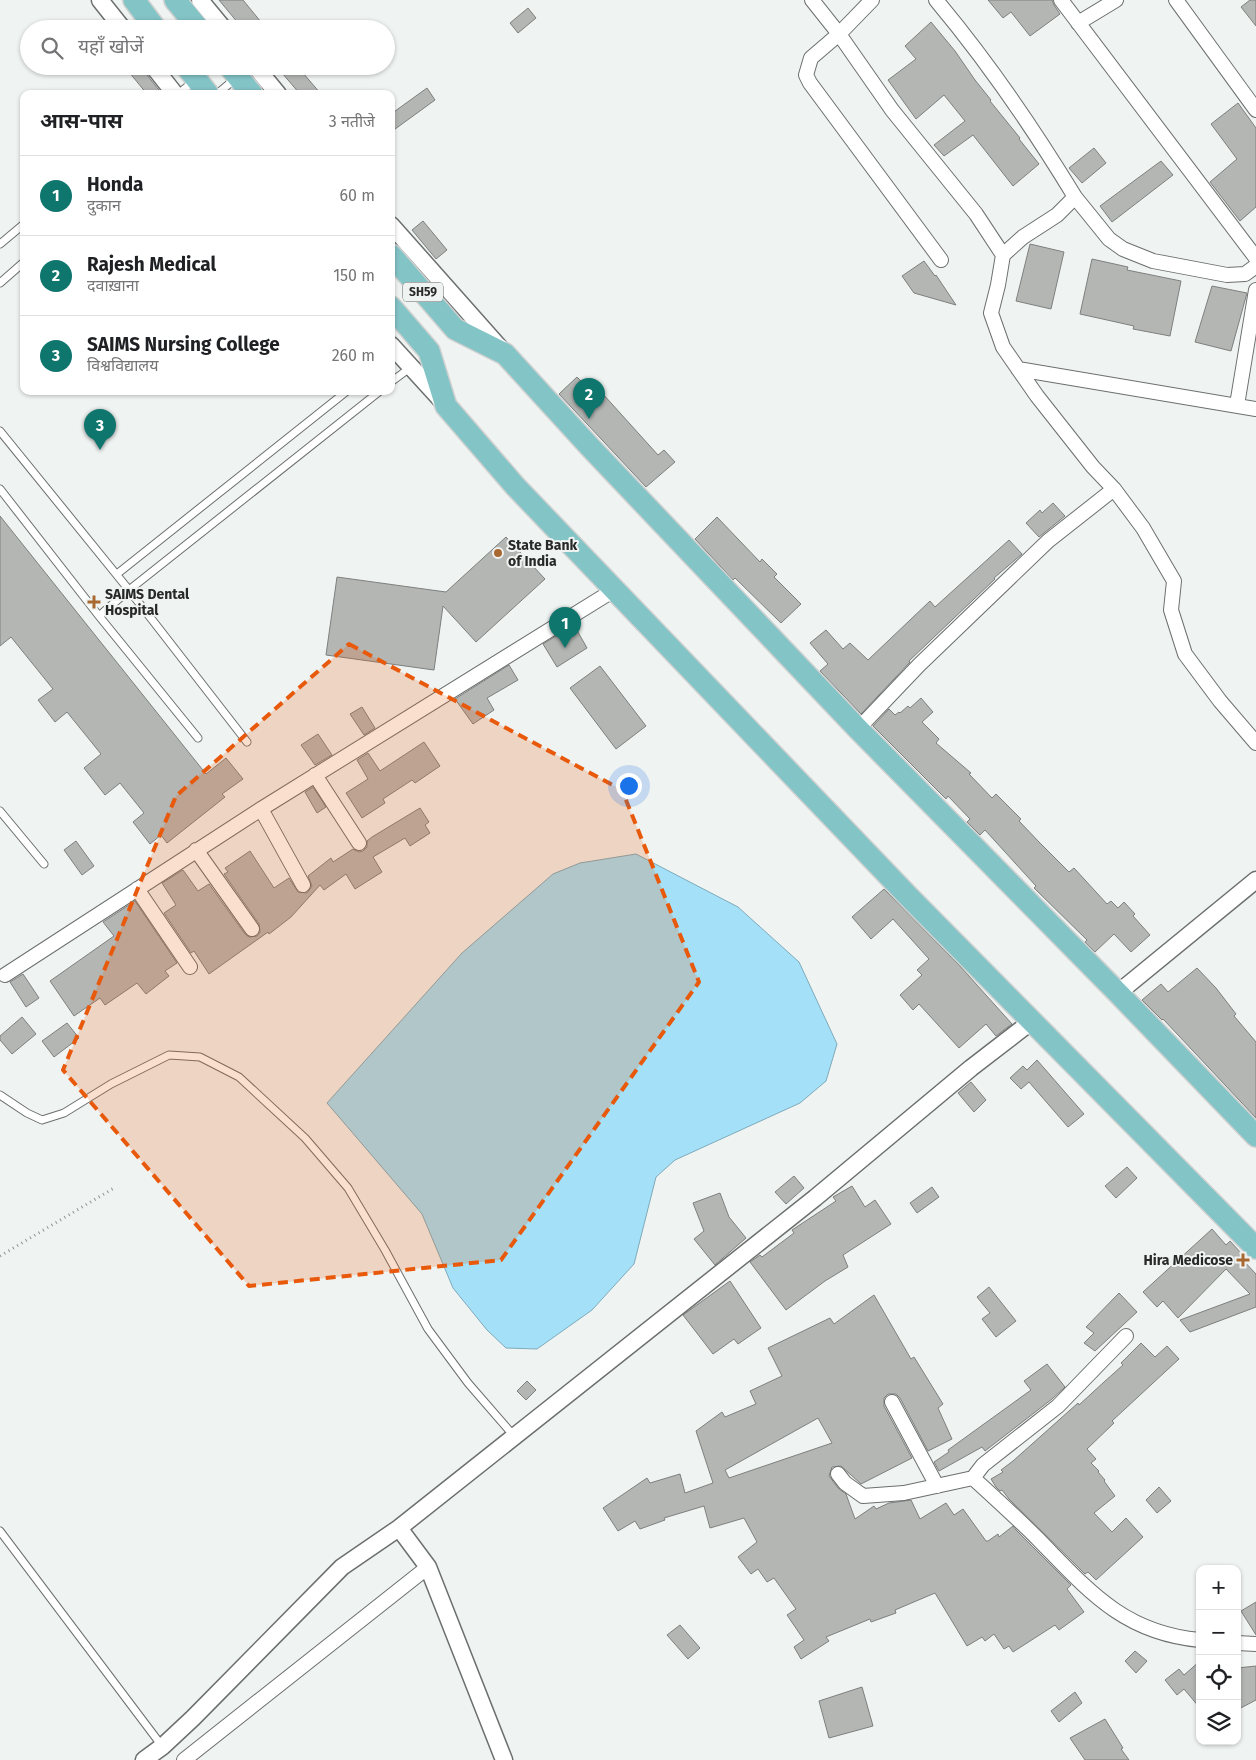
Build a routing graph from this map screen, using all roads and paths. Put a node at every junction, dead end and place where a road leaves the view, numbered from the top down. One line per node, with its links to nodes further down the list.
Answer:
1 (100, 0): 11 (street)
2 (134, 0): 12 (main road)
3 (175, 0): 13 (main road)
4 (200, 0): 14 (street)
5 (812, 0): 16 (street)
6 (872, 0): 16 (street)
7 (936, 0): 28 (street)
8 (1061, 0): 15 (street)
9 (1116, 0): 15 (street)
10 (1176, 0): 27 (street)
11 (116, 20)
12 (149, 20)
13 (192, 20)
14 (217, 20)
15 (1078, 23): 33 (street)
16 (839, 34): 32 (street); 35 (street)
17 (160, 75): 22 (street)
18 (236, 75): 24 (lane)
19 (243, 75): 25 (main road)
20 (249, 75): 26 (street)
21 (197, 80): 23 (lane)
22 (173, 90)
23 (182, 90)
24 (220, 90)
25 (250, 90)
26 (272, 90)
27 (1256, 110)
28 (1075, 197): 32 (street); 37 (street)
29 (20, 227): 31 (lane)
30 (395, 230): 42 (street)
31 (0, 244)
32 (1003, 255): 44 (street)
33 (1256, 258)
34 (395, 260): 42 (main road, SH59)
35 (941, 260)
36 (20, 266): 38 (lane)
37 (1256, 266)
38 (0, 283)
39 (1256, 290): 48 (street)
40 (395, 312): 49 (main road, SH59)
41 (395, 349): 43 (street)
42 (505, 354): 58 (main road)
43 (411, 367): 45 (lane); 49 (street)
44 (1018, 369): 48 (street); 53 (street)
45 (395, 379)
46 (342, 395): 54 (lane)
47 (375, 395): 55 (lane)
48 (1237, 405): 50 (street)
49 (446, 406): 56 (main road)
50 (1256, 409)
51 (0, 431): 54 (lane)
52 (0, 489): 57 (lane)
53 (1114, 489): 58 (street); 61 (street)
54 (117, 574): 55 (lane)
55 (129, 590): 57 (lane); 60 (lane)
56 (614, 590): 62 (street); 75 (main road)
57 (99, 616): 59 (lane)
58 (858, 729): 74 (main road)
59 (198, 738)
60 (247, 742)
61 (1256, 743)
62 (315, 775): 63 (street); 65 (street)
63 (261, 809): 66 (street); 69 (street)
64 (0, 811): 67 (lane)
65 (359, 843)
66 (196, 850): 70 (street); 71 (street)
67 (44, 864)
68 (1256, 880): 74 (street)
69 (303, 885)
70 (137, 889): 72 (street); 73 (street)
71 (252, 929)
72 (190, 966)
73 (5, 975)
74 (1118, 993): 77 (main road)
75 (1032, 1021): 79 (main road); 83 (street)
76 (0, 1094): 83 (lane)
77 (1256, 1136)
78 (114, 1188): 80 (path)
79 (1256, 1248)
80 (0, 1256)
81 (1126, 1336): 85 (street)
82 (892, 1402): 86 (street)
83 (514, 1436): 87 (street)
84 (838, 1474): 86 (street)
85 (973, 1478): 86 (street); 90 (street)
86 (937, 1486)
87 (399, 1528): 89 (street); 93 (street)
88 (0, 1531): 93 (lane)
89 (428, 1567): 95 (street); 96 (street)
90 (1196, 1640)
91 (1241, 1643): 92 (street)
92 (1256, 1644)
93 (163, 1746): 94 (street)
94 (144, 1760)
95 (184, 1760)
96 (504, 1760)

